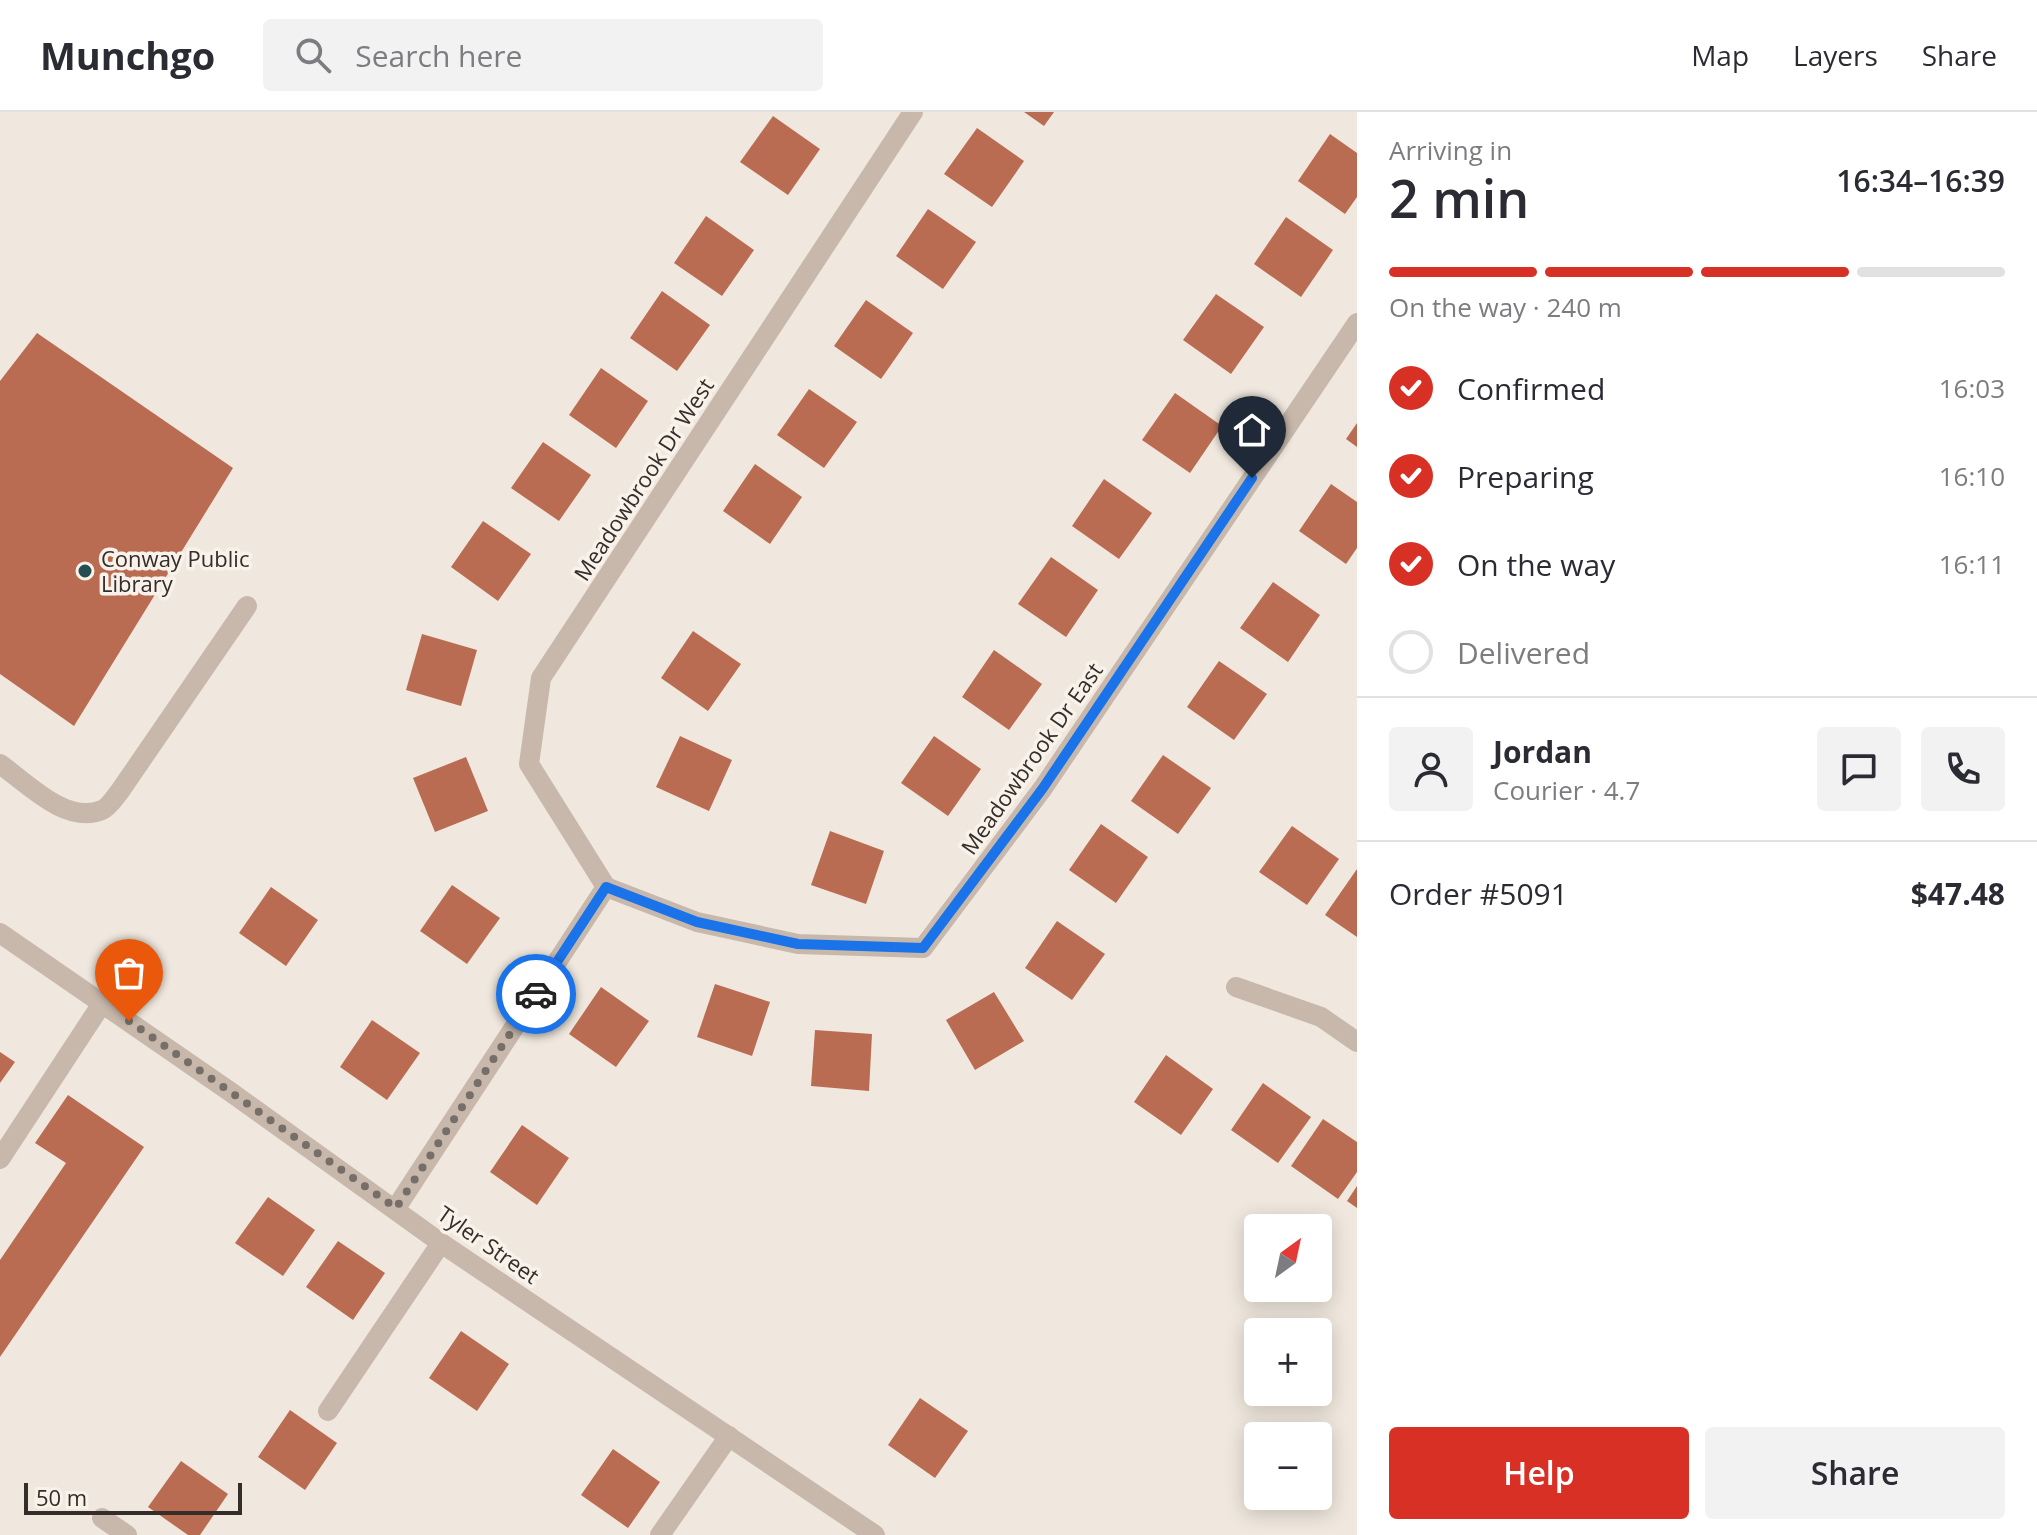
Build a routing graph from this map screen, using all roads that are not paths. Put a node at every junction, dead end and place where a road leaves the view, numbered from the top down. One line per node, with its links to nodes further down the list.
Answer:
1 (913, 112): 5 (street, Meadowbrook Dr West)
2 (1357, 323): 5 (street, Meadowbrook Dr East)
3 (247, 606): 4 (street)
4 (0, 764)
5 (606, 887): 11 (street)
6 (0, 933): 8 (street, Tyler Street)
7 (1236, 987): 9 (street)
8 (103, 1002): 10 (street); 11 (street, Tyler Street)
9 (1357, 1042)
10 (0, 1159)
11 (396, 1208): 12 (street, Tyler Street)
12 (441, 1243): 13 (street); 14 (street, Tyler Street)
13 (328, 1411)
14 (729, 1436): 17 (street); 18 (street, Tyler Street)
15 (102, 1518): 16 (street)
16 (127, 1535)
17 (660, 1535)
18 (875, 1535)

